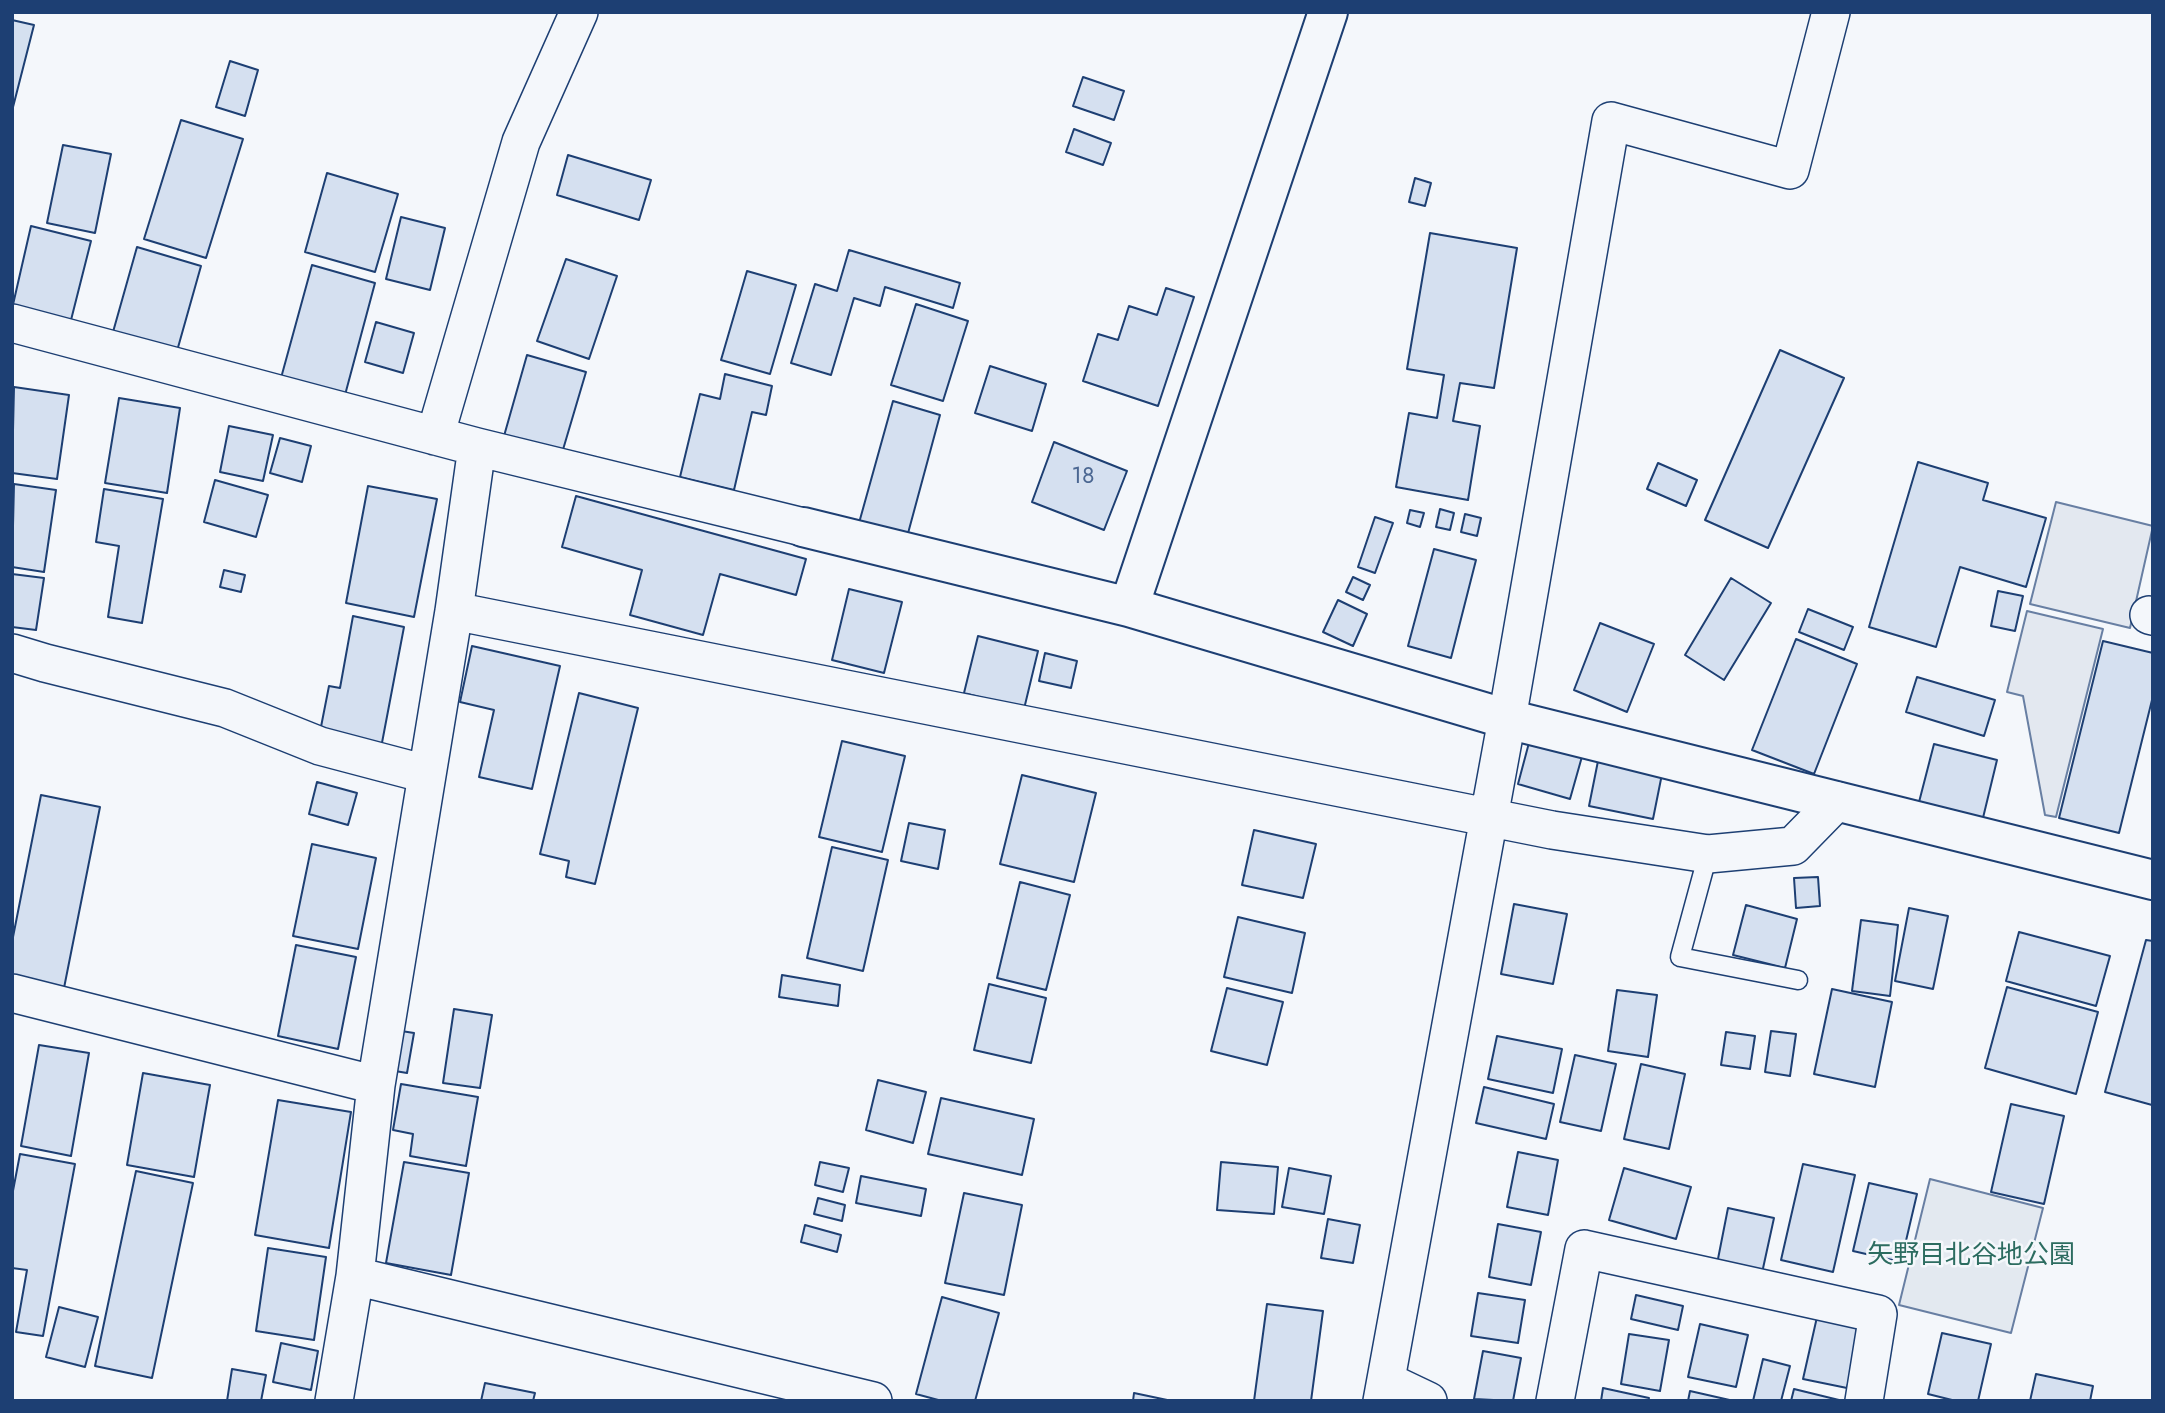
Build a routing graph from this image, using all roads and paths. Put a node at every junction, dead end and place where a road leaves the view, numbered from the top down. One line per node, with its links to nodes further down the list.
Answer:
1 (579, 12): 5 (street)
2 (1328, 12): 8 (street)
3 (1831, 12): 11 (street)
4 (12, 323): 5 (street)
5 (435, 436): 6 (street)
6 (477, 447): 7 (street); 9 (street)
7 (803, 527): 8 (street)
8 (1129, 607): 11 (street)
9 (454, 611): 12 (street); 14 (street)
10 (12, 653): 12 (street)
11 (1507, 719): 13 (street); 14 (street)
12 (426, 774): 19 (street)
13 (1837, 802): 15 (street); 16 (street)
14 (1488, 817): 15 (street); 22 (street)
15 (1708, 854): 17 (lane)
16 (2153, 880)
17 (1798, 979)
18 (12, 993): 19 (street)
19 (376, 1085): 20 (street)
20 (355, 1276): 21 (street); 23 (street)
21 (745, 1386): 24 (street)
22 (1384, 1391): 25 (street)
23 (334, 1401)
24 (873, 1401)
25 (1428, 1401)
26 (1555, 1401): 27 (street)
27 (1864, 1401)

